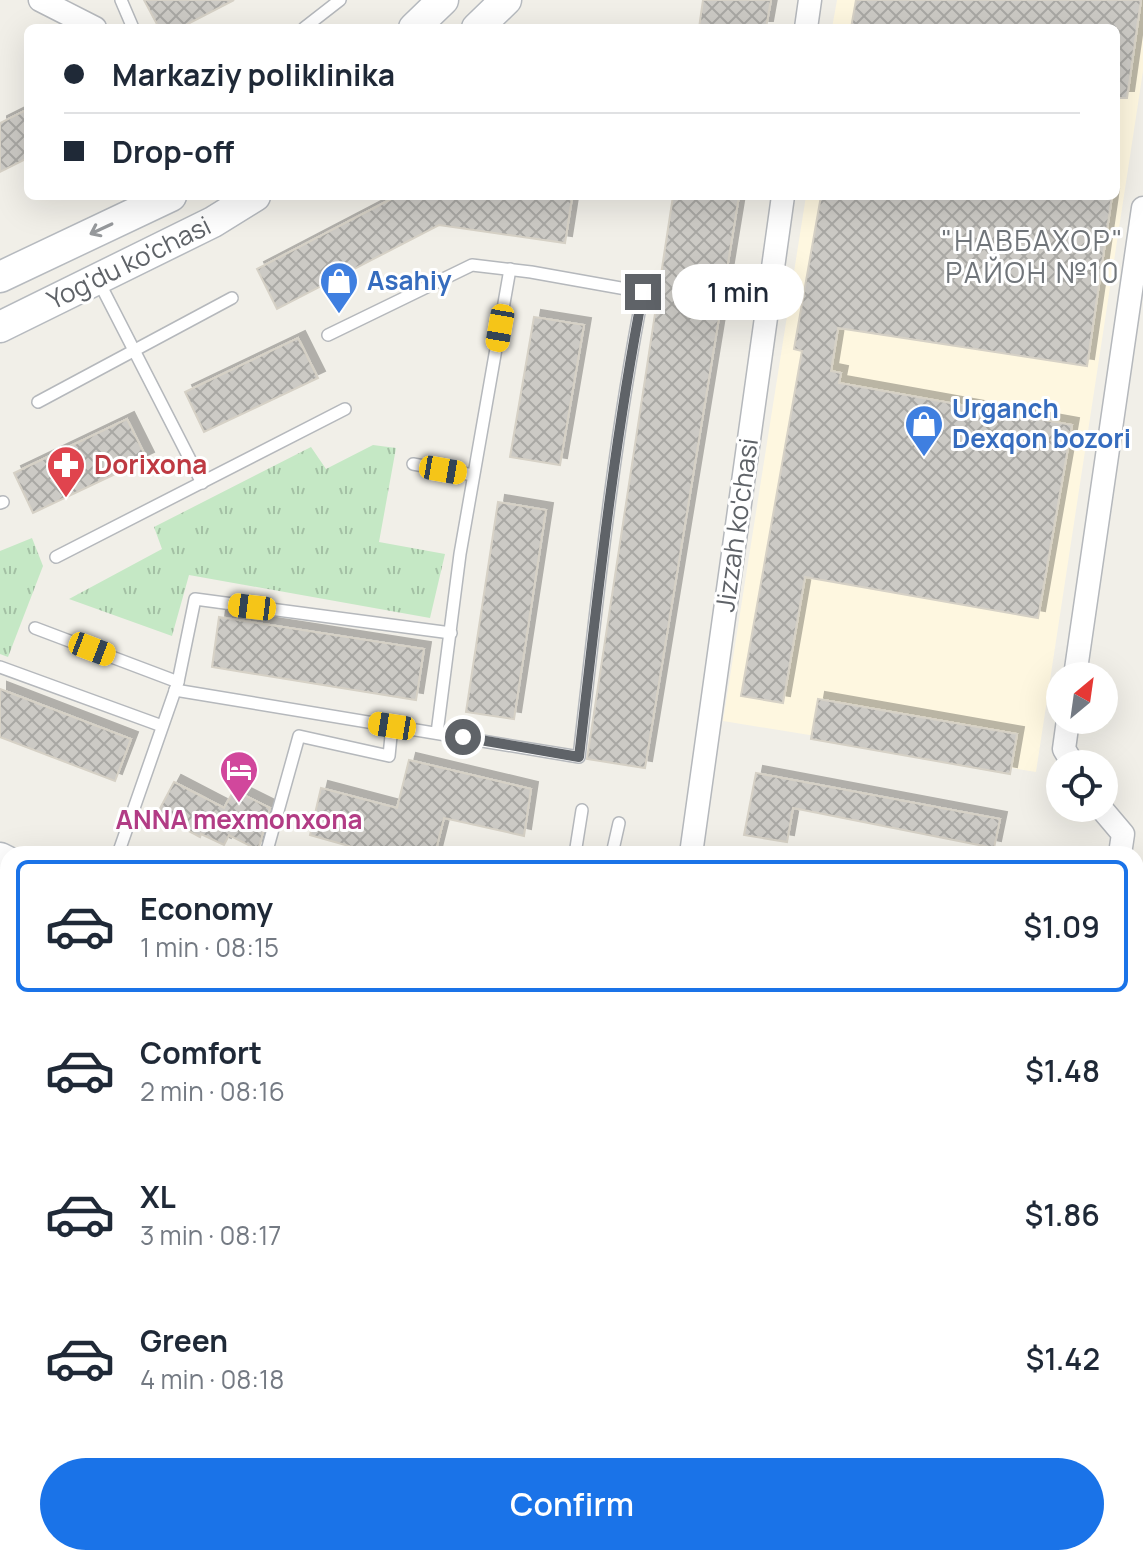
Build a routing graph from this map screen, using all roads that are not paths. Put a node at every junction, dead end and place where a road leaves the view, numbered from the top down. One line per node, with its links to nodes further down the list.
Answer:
1 (40, 0): 7 (street)
2 (121, 0): 8 (lane)
3 (340, 0): 9 (lane)
4 (443, 0): 10 (main road)
5 (506, 0): 11 (main road)
6 (810, 0): 12 (street)
7 (87, 24)
8 (131, 24)
9 (309, 24)
10 (418, 24)
11 (481, 24)
12 (807, 24)
13 (163, 200): 18 (main road, Yog'du ko'chasi, one-way to 18)
14 (249, 200): 19 (main road, Yog'du ko'chasi)
15 (782, 200): 45 (street, Jizzah ko'chasi)
16 (1143, 208): 32 (street)
17 (510, 269): 22 (lane); 27 (lane); 37 (lane)
18 (0, 277)
19 (98, 279): 21 (main road, Yog'du ko'chasi); 23 (lane)
20 (232, 298): 23 (lane)
21 (0, 327)
22 (328, 335)
23 (133, 351): 24 (lane); 28 (lane)
24 (38, 402)
25 (345, 409): 28 (lane)
26 (413, 464): 27 (lane)
27 (473, 475): 31 (lane)
28 (202, 483): 29 (lane)
29 (56, 557)
30 (35, 628): 34 (lane)
31 (451, 633): 34 (lane); 37 (lane)
32 (1077, 662)
33 (0, 667): 35 (lane)
34 (176, 686): 35 (lane); 36 (lane)
35 (162, 726): 41 (lane)
36 (392, 726): 37 (lane); 42 (lane)
37 (437, 733)
38 (582, 810): 43 (lane)
39 (1113, 822): 46 (street)
40 (619, 823): 44 (lane)
41 (121, 846)
42 (268, 846)
43 (576, 846)
44 (614, 846)
45 (692, 846)
46 (1121, 846)

